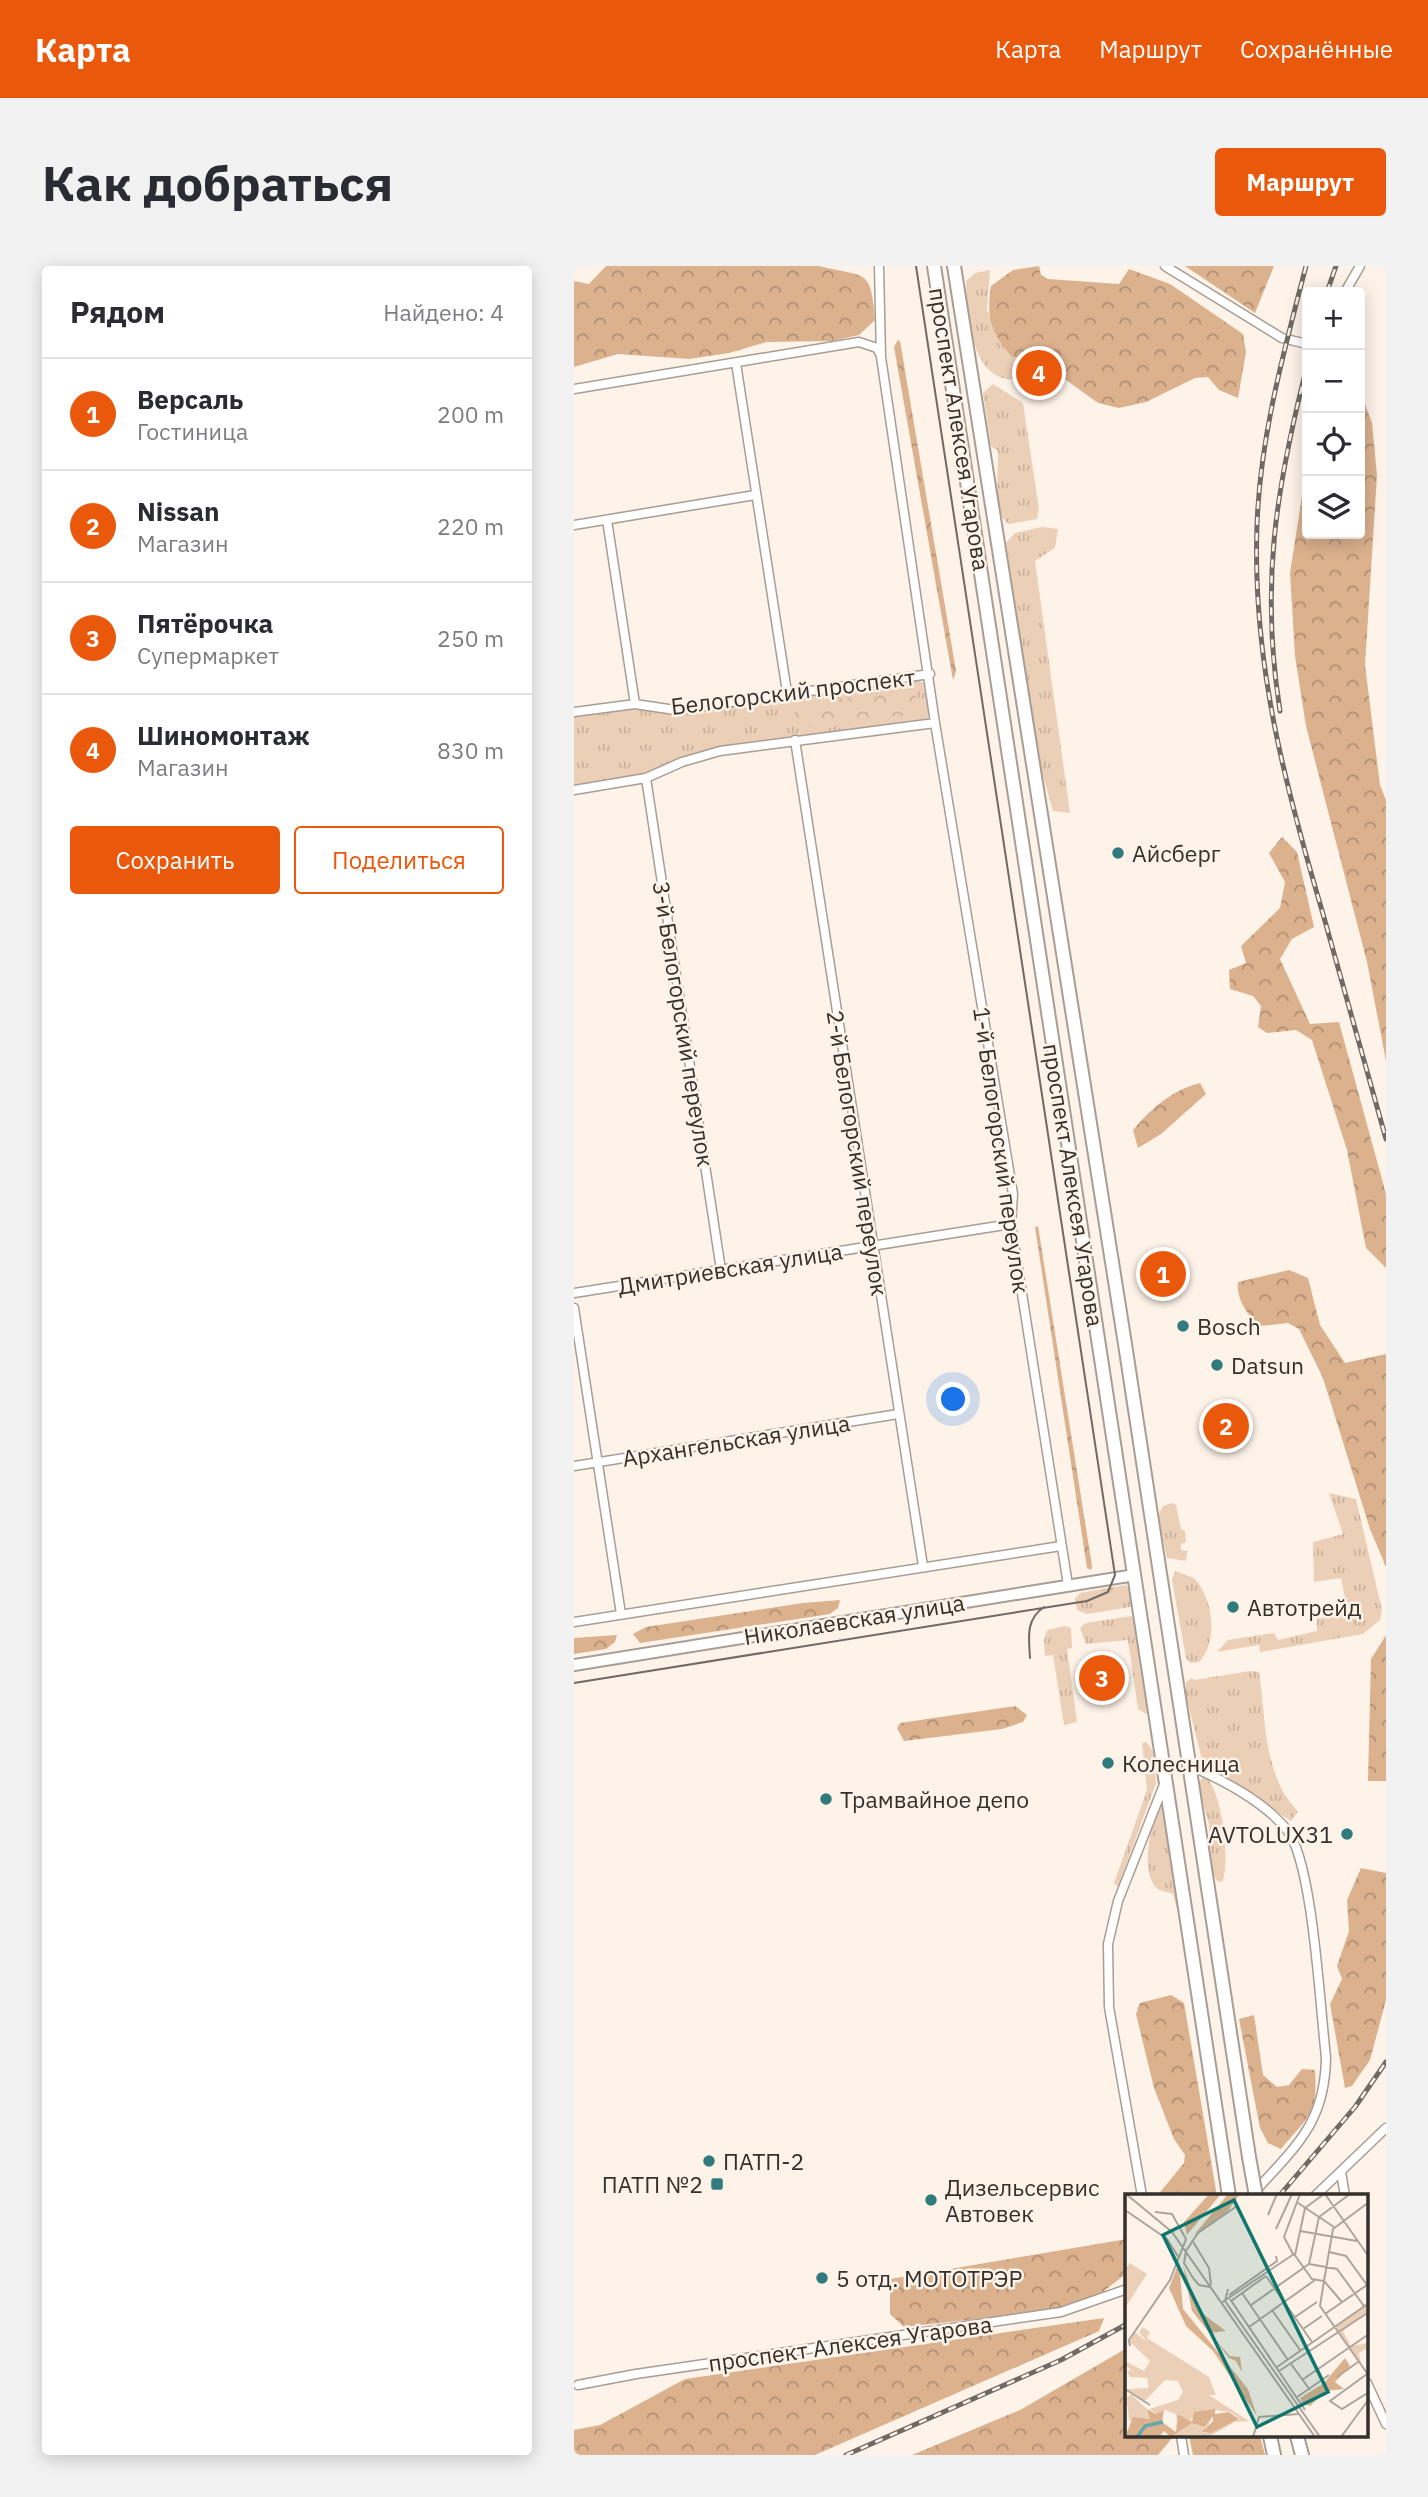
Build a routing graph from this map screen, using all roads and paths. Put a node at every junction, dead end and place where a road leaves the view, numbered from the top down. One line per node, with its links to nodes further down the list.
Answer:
1 (879, 266): 8 (street, 1-й Белогорский переулок)
2 (934, 266): 15 (main road, проспект Алексея Угарова)
3 (954, 266): 14 (main road, проспект Алексея Угарова)
4 (1165, 266): 7 (street)
5 (1360, 266): 6 (street)
6 (1348, 287)
7 (1302, 343)
8 (881, 357): 9 (street); 16 (street, 1-й Белогорский переулок)
9 (736, 363): 10 (street); 11 (street)
10 (574, 389)
11 (755, 495): 12 (street); 17 (street)
12 (607, 520): 13 (street); 18 (street)
13 (574, 525)
14 (1004, 589): 15 (main road, проспект Алексея Угарова); 34 (main road, проспект Алексея Угарова)
15 (985, 591): 35 (main road, проспект Алексея Угарова)
16 (930, 674): 17 (street, Белогорский проспект); 20 (street, 1-й Белогорский переулок)
17 (787, 692): 18 (street, Белогорский проспект)
18 (635, 705): 19 (street, Белогорский проспект)
19 (574, 712)
20 (935, 723): 21 (street); 24 (street, 1-й Белогорский переулок)
21 (795, 740): 22 (street); 25 (street, 2-й Белогорский переулок)
22 (646, 778): 23 (street); 26 (street, 3-й Белогорский переулок)
23 (574, 790)
24 (1011, 1224): 25 (street, Дмитриевская улица); 32 (street, 1-й Белогорский переулок)
25 (872, 1246): 26 (street, Дмитриевская улица); 29 (street, 2-й Белогорский переулок)
26 (721, 1270): 27 (street, Дмитриевская улица)
27 (574, 1293)
28 (574, 1308): 30 (street)
29 (898, 1414): 30 (street, Архангельская улица); 33 (street, 2-й Белогорский переулок)
30 (598, 1462): 31 (street, Архангельская улица); 37 (street)
31 (574, 1466)
32 (1062, 1546): 33 (street, Николаевская улица); 36 (street, 1-й Белогорский переулок)
33 (923, 1566): 37 (street, Николаевская улица)
34 (1159, 1570): 35 (main road); 40 (main road, проспект Алексея Угарова)
35 (1135, 1574): 36 (main road, Николаевская улица); 41 (main road, проспект Алексея Угарова)
36 (1068, 1585): 39 (main road, Николаевская улица)
37 (621, 1614): 38 (street, Николаевская улица)
38 (574, 1622)
39 (574, 1665)
40 (1189, 1765): 46 (main road, проспект Алексея Угарова, bridge); 47 (street, проспект Алексея Угарова)
41 (1167, 1778): 44 (street); 45 (main road, проспект Алексея Угарова)
42 (1386, 2129): 43 (street)
43 (1341, 2172): 48 (street); 49 (street)
44 (1142, 2194)
45 (1229, 2194)
46 (1253, 2194)
47 (1255, 2194)
48 (1317, 2194)
49 (1345, 2194)
50 (1125, 2290): 51 (street, проспект Алексея Угарова)
51 (578, 2385)
52 (1368, 2385): 53 (street)
53 (1386, 2424)
54 (1271, 2438): 56 (main road)
55 (1298, 2438): 57 (main road)
56 (1275, 2455)
57 (1302, 2455)

